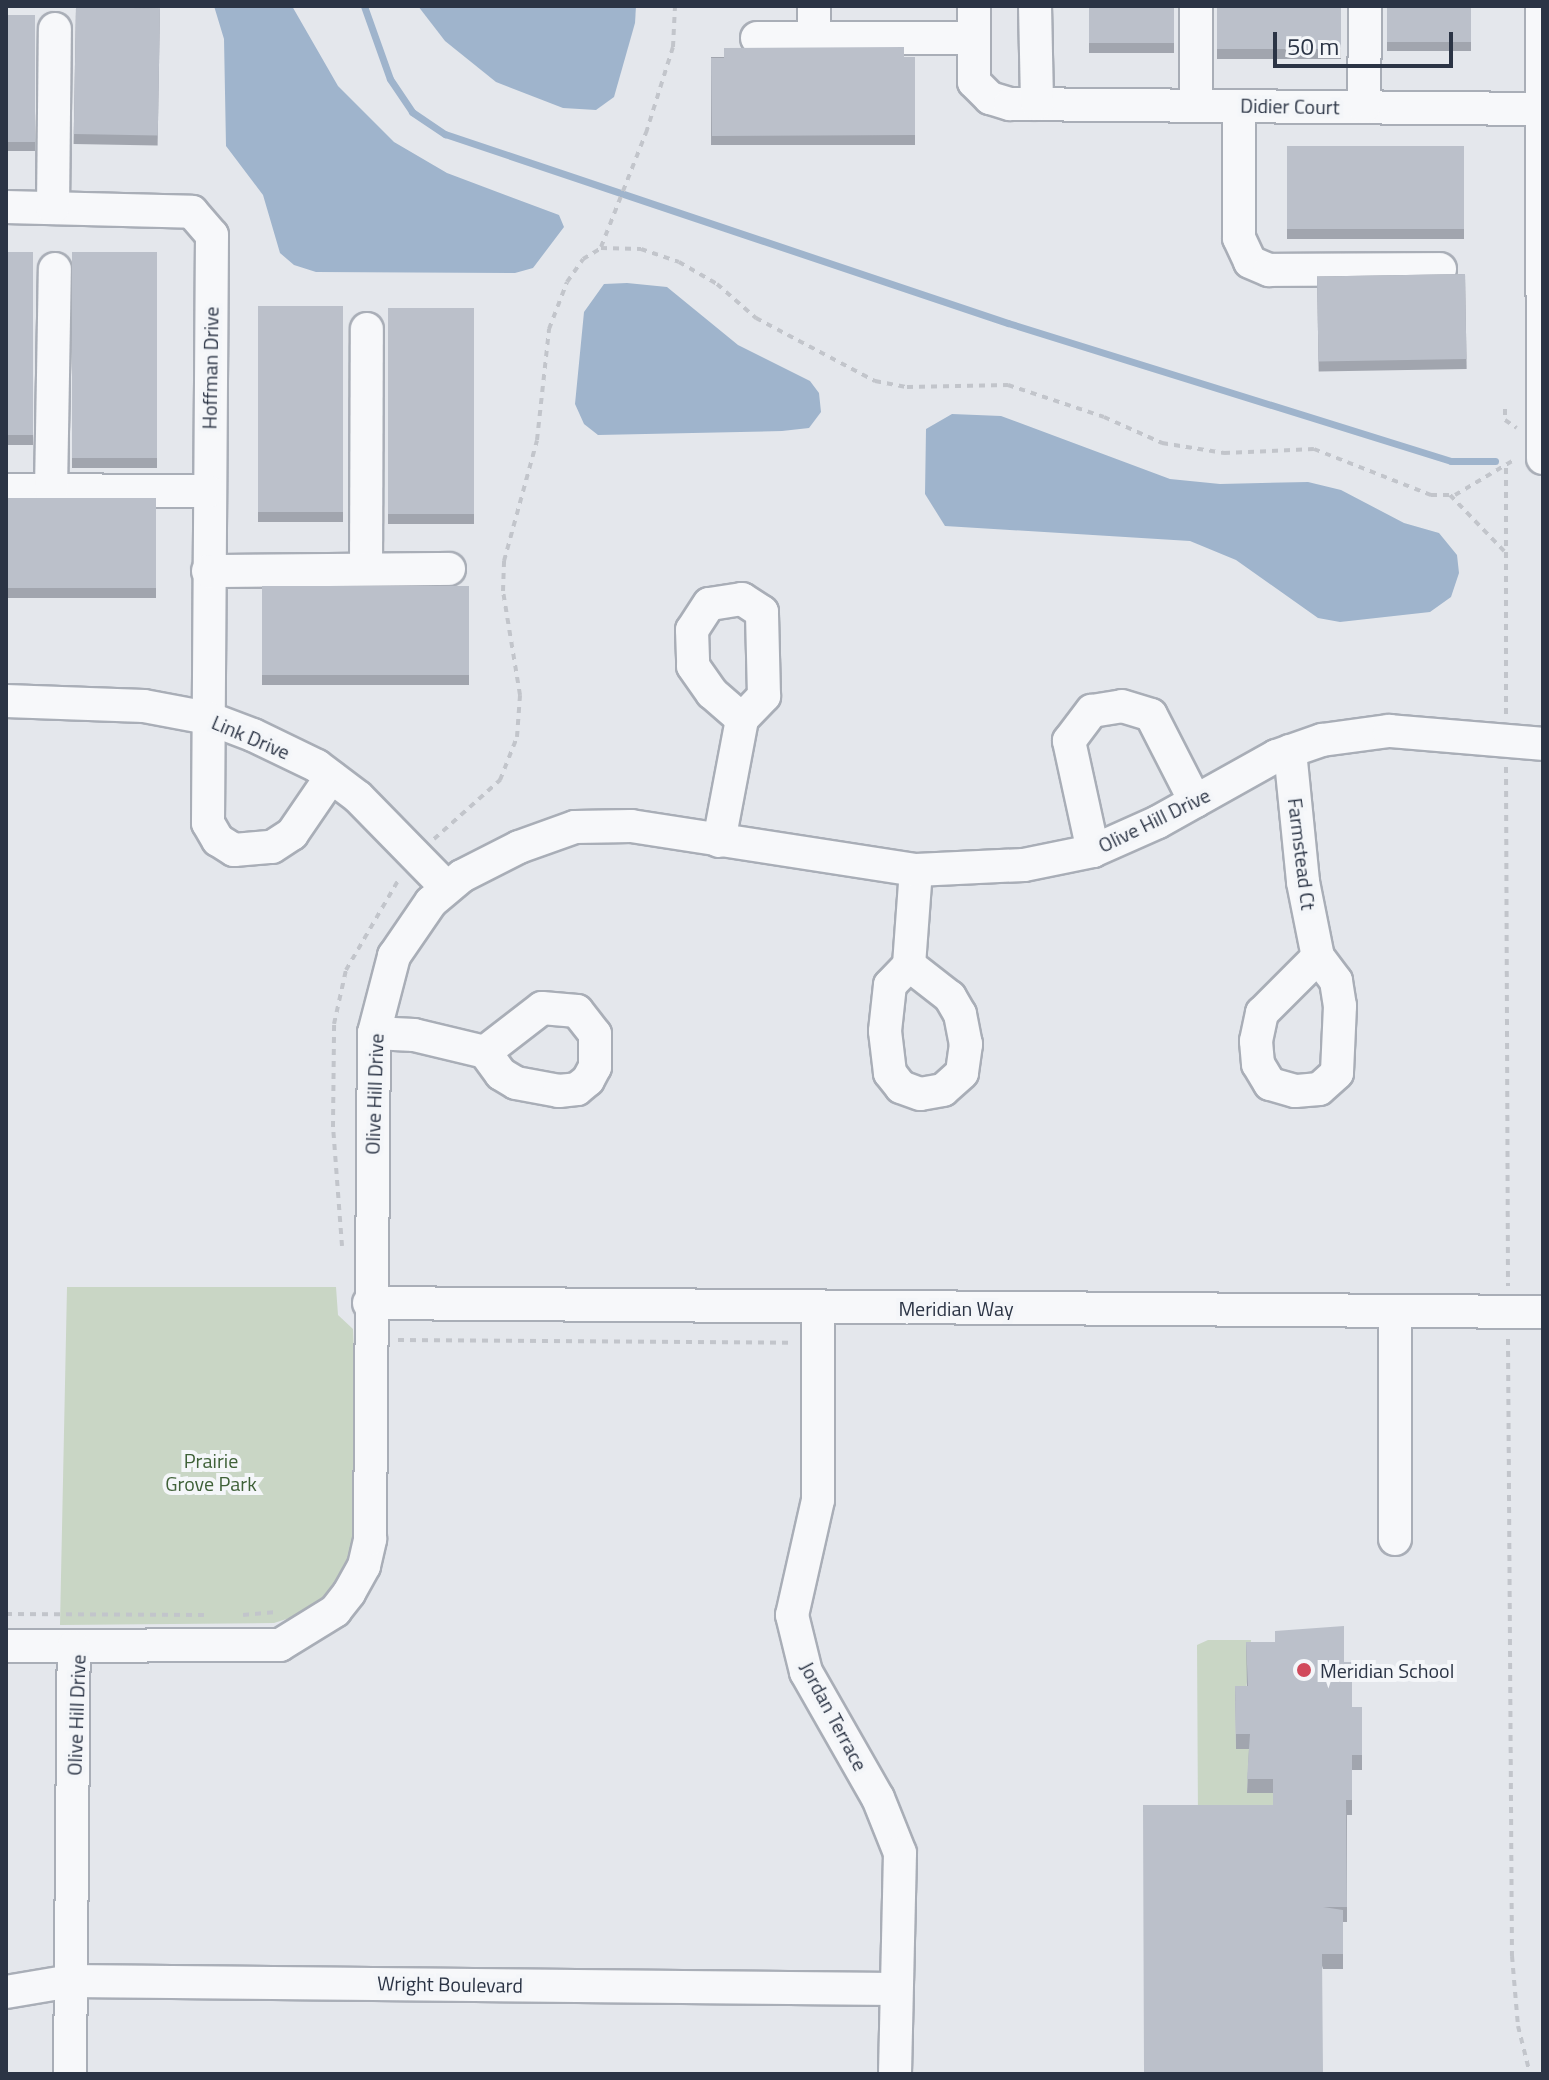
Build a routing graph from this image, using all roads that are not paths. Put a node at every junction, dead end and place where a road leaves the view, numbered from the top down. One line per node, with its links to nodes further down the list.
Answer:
1 (974, 6): 9 (street, Didier Court)
2 (1035, 6): 10 (street)
3 (1196, 6): 11 (street)
4 (1365, 6): 13 (street)
5 (1542, 6): 14 (street)
6 (814, 22): 8 (street); 9 (street)
7 (55, 29): 16 (street)
8 (757, 38)
9 (974, 38): 10 (street, Didier Court)
10 (1037, 104): 11 (street, Didier Court)
11 (1196, 106): 12 (street, Didier Court)
12 (1239, 106): 13 (street, Didier Court); 18 (street)
13 (1364, 107): 14 (street, Didier Court)
14 (1543, 109): 20 (street)
15 (6, 207): 16 (street, Hoffman Drive)
16 (53, 208): 23 (street, Hoffman Drive)
17 (55, 269): 22 (street)
18 (1440, 269)
19 (367, 329): 24 (street)
20 (1543, 458)
21 (6, 490): 22 (street)
22 (51, 490): 23 (street)
23 (208, 491): 26 (street, Hoffman Drive)
24 (366, 569): 25 (street); 26 (street)
25 (449, 569)
26 (208, 571): 28 (street, Hoffman Drive)
27 (6, 701): 28 (street, Link Drive)
28 (208, 718): 32 (street, Link Drive); 32 (street, Hoffman Drive)
29 (742, 719): 34 (street)
30 (1543, 744): 31 (street, Olive Hill Drive)
31 (1290, 751): 33 (street, Olive Hill Drive); 38 (street, Farmstead Ct)
32 (331, 777): 37 (street, Link Drive)
33 (1195, 801): 35 (street, Olive Hill Drive); 35 (street)
34 (719, 841): 36 (street, Olive Hill Drive); 37 (street, Olive Hill Drive)
35 (1093, 851): 36 (street, Olive Hill Drive)
36 (916, 870): 39 (street)
37 (447, 888): 40 (street, Olive Hill Drive)
38 (1318, 957)
39 (909, 965)
40 (374, 1033): 41 (street); 42 (street, Olive Hill Drive)
41 (485, 1052)
42 (369, 1303): 43 (street, Meridian Way); 48 (street, Olive Hill Drive)
43 (818, 1306): 44 (street, Meridian Way); 50 (street, Jordan Terrace)
44 (1395, 1311): 45 (street, Meridian Way); 46 (street)
45 (1543, 1312)
46 (1395, 1539)
47 (6, 1646): 48 (street)
48 (74, 1647): 49 (street, Olive Hill Drive)
49 (71, 1981): 50 (street, Wright Boulevard); 51 (street, Wright Boulevard); 52 (street, Olive Hill Drive)
50 (895, 1989): 53 (street, Jordan Terrace)
51 (6, 1992)
52 (70, 2074)
53 (895, 2074)

